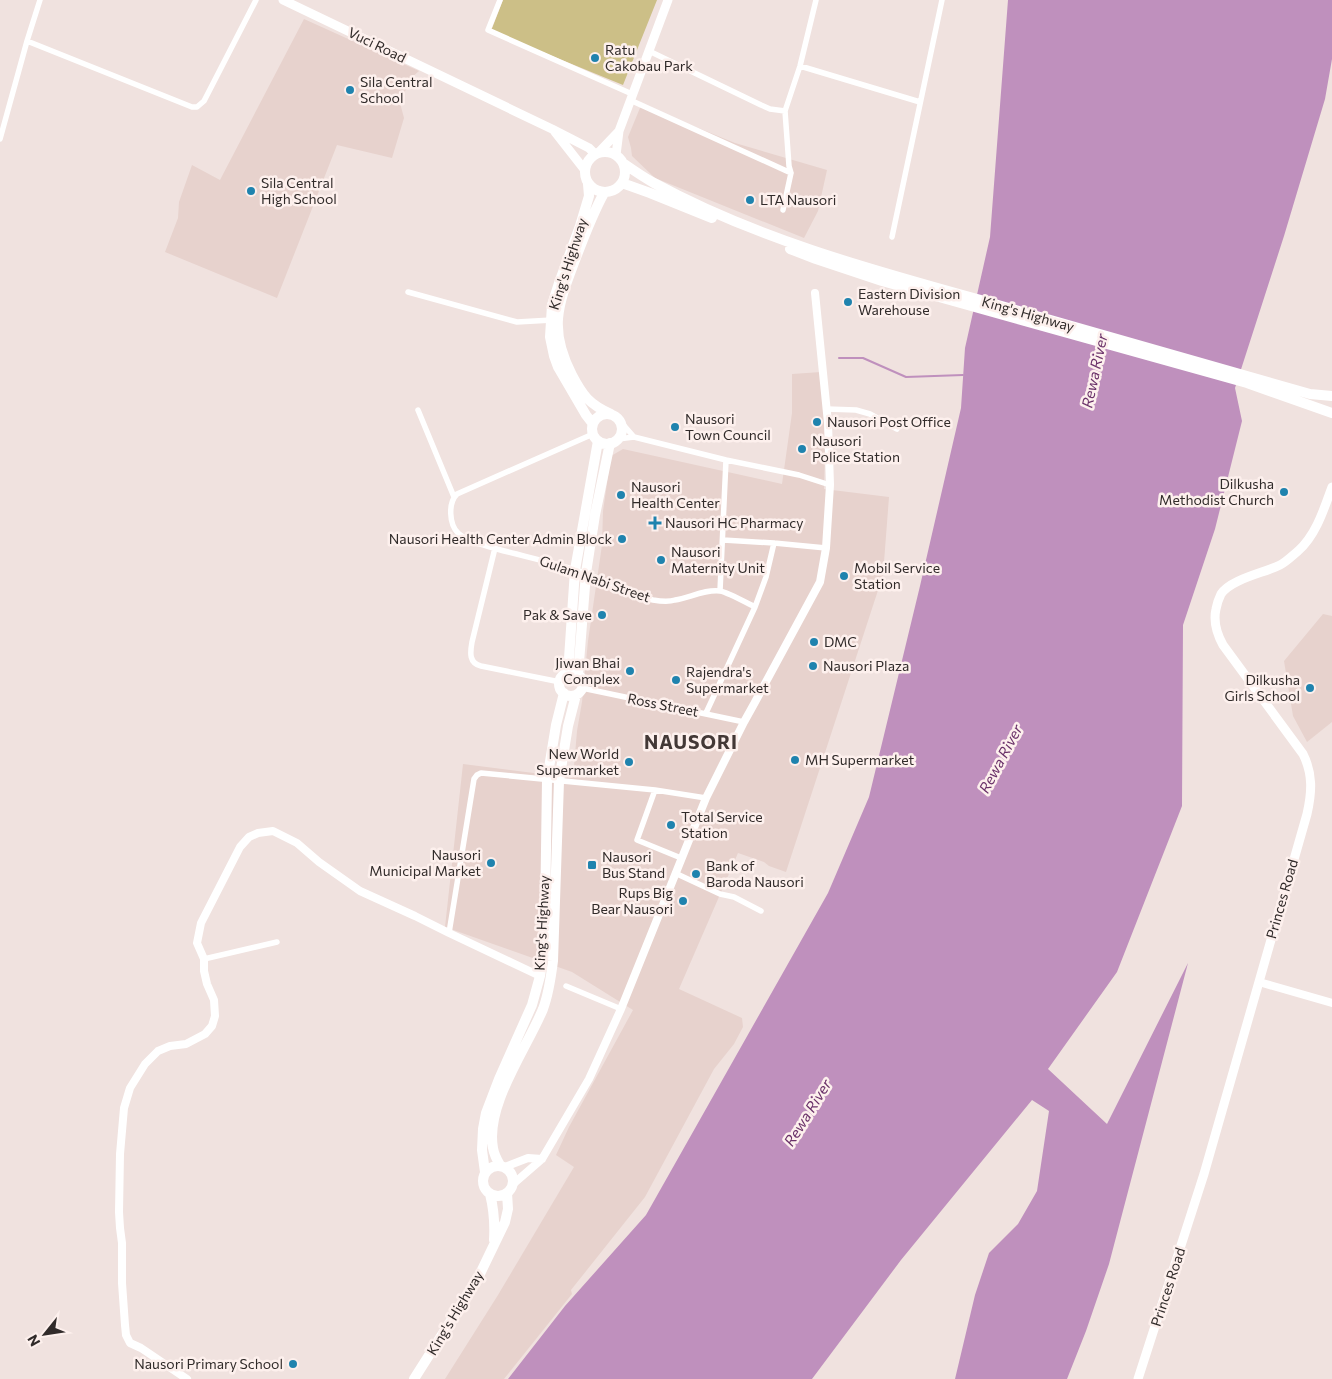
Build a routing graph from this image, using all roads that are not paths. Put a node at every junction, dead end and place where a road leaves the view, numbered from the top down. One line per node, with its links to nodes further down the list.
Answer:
1 (40, 0): 8 (street)
2 (256, 0): 8 (street)
3 (500, 0): 11 (street)
4 (668, 0): 9 (main road)
5 (816, 0): 10 (street)
6 (942, 0): 12 (street)
7 (288, 1): 14 (main road, Vuci Road)
8 (27, 40): 16 (street)
9 (649, 51): 11 (main road); 13 (street)
10 (800, 66): 12 (street); 13 (street)
11 (631, 97): 15 (main road); 20 (street)
12 (920, 102): 25 (street)
13 (785, 110): 20 (street)
14 (552, 129): 17 (main road, Vuci Road); 19 (main road, Vuci Road)
15 (619, 131): 17 (main road); 18 (main road)
16 (0, 140)
17 (597, 153): 18 (highway); 19 (highway)
18 (619, 159): 21 (highway); 27 (highway, King's Highway)
19 (584, 169): 22 (highway)
20 (791, 173): 24 (street)
21 (622, 183): 23 (highway); 27 (highway, King's Highway)
22 (588, 184): 23 (highway); 29 (highway, King's Highway)
23 (604, 193): 29 (highway, King's Highway)
24 (783, 210)
25 (892, 237)
26 (408, 292): 29 (street)
27 (935, 292): 30 (highway, King's Highway)
28 (815, 293): 32 (street)
29 (554, 320): 35 (highway, King's Highway); 38 (highway, King's Highway)
30 (1248, 380): 31 (highway, King's Highway); 34 (highway, King's Highway)
31 (1332, 396)
32 (827, 409): 37 (street); 42 (street)
33 (418, 410): 44 (street)
34 (1332, 413)
35 (611, 414): 36 (highway); 38 (highway)
36 (620, 421): 39 (street); 40 (highway)
37 (898, 429)
38 (594, 433): 40 (highway); 44 (street); 49 (highway)
39 (634, 437): 40 (street); 41 (street)
40 (614, 441): 50 (highway)
41 (726, 460): 42 (street); 45 (street)
42 (830, 485): 48 (street)
43 (1332, 487): 70 (main road, Princes Road)
44 (454, 497): 47 (street, Gulam Nabi Street)
45 (723, 540): 46 (street); 51 (street)
46 (774, 543): 48 (street); 52 (street)
47 (495, 548): 49 (street, Gulam Nabi Street); 54 (street)
48 (826, 548): 58 (street)
49 (575, 570): 50 (street, Gulam Nabi Street); 53 (highway)
50 (586, 573): 51 (street, Gulam Nabi Street); 53 (highway)
51 (720, 591): 52 (street)
52 (755, 607): 57 (street)
53 (573, 674): 54 (highway); 55 (highway)
54 (560, 682): 56 (highway)
55 (579, 692): 56 (highway); 57 (street, Ross Street); 60 (highway, King's Highway)
56 (564, 693): 59 (highway, King's Highway)
57 (706, 713): 58 (street, Ross Street)
58 (744, 722): 62 (street)
59 (547, 780): 60 (street); 66 (street); 69 (highway, King's Highway)
60 (559, 781): 61 (street); 75 (highway, King's Highway)
61 (655, 790): 62 (street); 63 (street)
62 (706, 798): 63 (street)
63 (681, 858): 64 (street)
64 (675, 873): 65 (street); 73 (street)
65 (761, 911)
66 (448, 933): 68 (street); 69 (street)
67 (277, 942): 68 (street)
68 (204, 959): 80 (street)
69 (540, 976): 76 (highway, King's Highway)
70 (1258, 982): 72 (street); 82 (main road, Princes Road)
71 (566, 986): 73 (street)
72 (1332, 1003)
73 (621, 1009): 74 (street)
74 (542, 1159): 75 (street); 77 (street)
75 (502, 1166): 76 (highway); 77 (highway)
76 (485, 1172): 78 (highway)
77 (510, 1189): 78 (highway); 79 (highway, King's Highway)
78 (490, 1194): 79 (highway, King's Highway)
79 (494, 1246): 81 (highway, King's Highway)
80 (187, 1379)
81 (414, 1379)
82 (1138, 1379)

